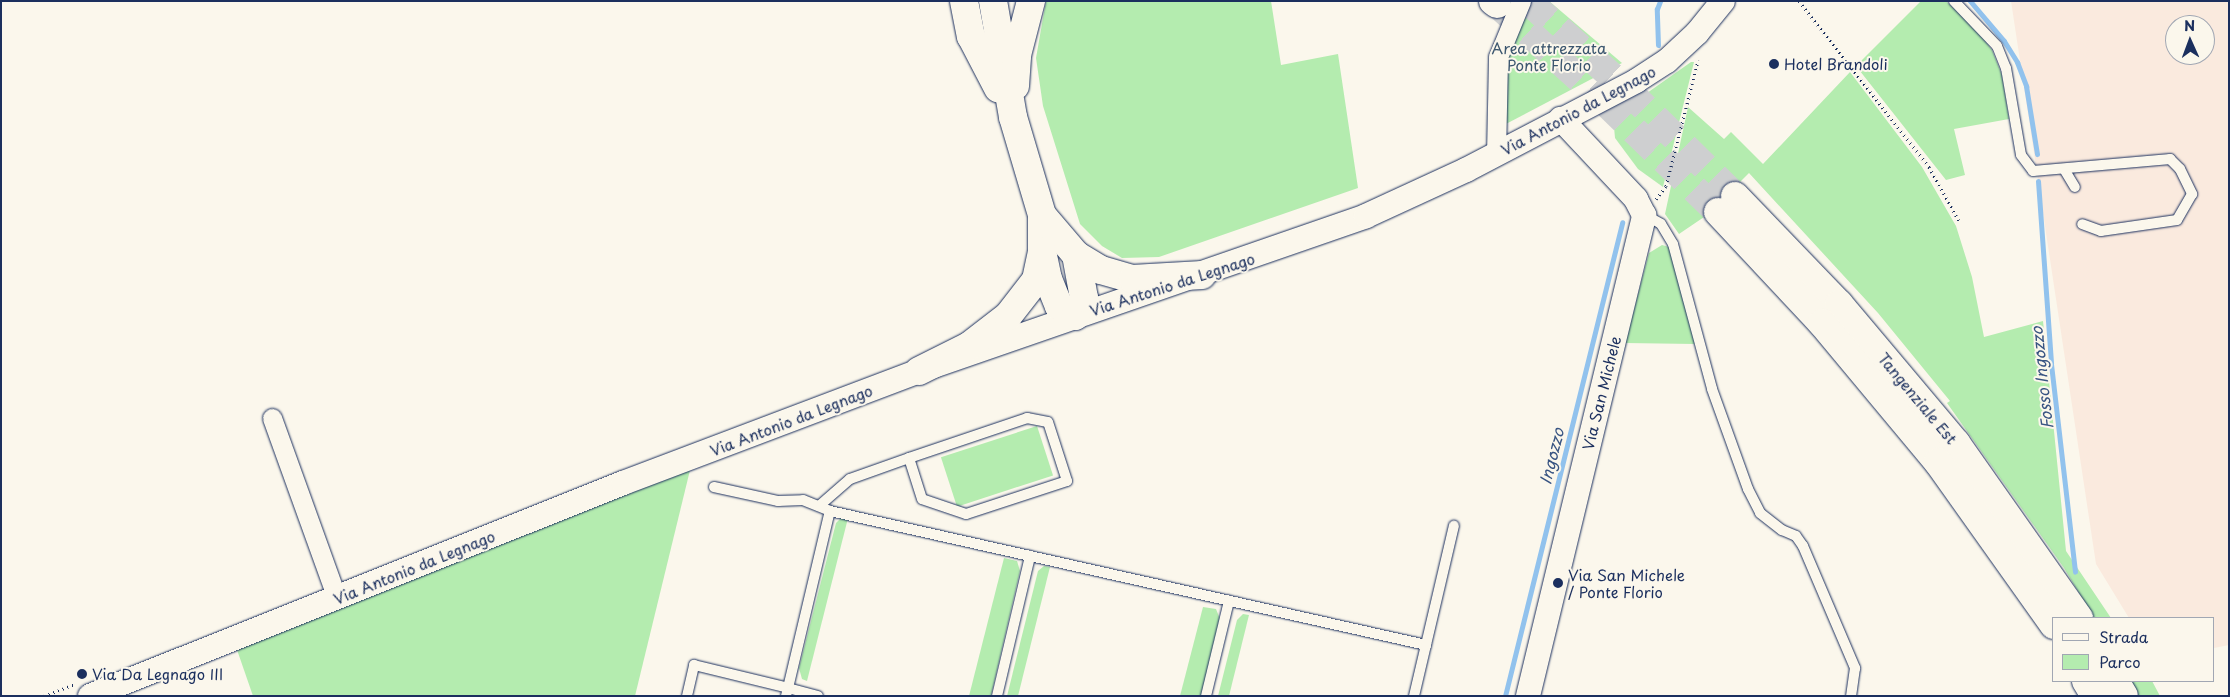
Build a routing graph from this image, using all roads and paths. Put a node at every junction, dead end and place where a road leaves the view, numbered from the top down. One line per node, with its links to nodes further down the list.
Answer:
1 (964, 1): 9 (highway)
2 (993, 1): 9 (highway)
3 (1031, 1): 9 (highway)
4 (1723, 1): 10 (street, Via Antonio da Legnago)
5 (1799, 1): 16 (path)
6 (1954, 1): 12 (lane)
7 (1504, 2): 11 (street, Via Antonio da Legnago)
8 (1698, 52): 15 (path)
9 (1013, 117): 14 (highway)
10 (1561, 119): 11 (street, Via Antonio da Legnago); 15 (street)
11 (1496, 154): 20 (street, Via Antonio da Legnago)
12 (2064, 169): 13 (lane); 17 (lane)
13 (2075, 187)
14 (1042, 215): 18 (highway); 19 (highway)
15 (1644, 215): 44 (street, Via San Michele); 45 (lane)
16 (1959, 221)
17 (2082, 224)
18 (1042, 251): 21 (highway); 22 (highway)
19 (1076, 256): 20 (highway); 21 (highway)
20 (1202, 275): 21 (street, Via Antonio da Legnago)
21 (1075, 316): 22 (street, Via Antonio da Legnago)
22 (919, 371): 30 (street, Via Antonio da Legnago)
23 (272, 418): 30 (street)
24 (909, 458): 24 (lane); 26 (lane)
25 (714, 488): 26 (lane)
26 (819, 506): 27 (lane)
27 (830, 511): 29 (lane); 37 (lane)
28 (1454, 526): 34 (lane)
29 (1030, 556): 31 (lane); 41 (lane)
30 (337, 599): 38 (street, Via Antonio da Legnago)
31 (1229, 601): 34 (lane); 42 (lane)
32 (2078, 617): 33 (highway, Tangenziale Est)
33 (2052, 622)
34 (1426, 646): 43 (lane)
35 (2087, 682): 46 (highway)
36 (2116, 682): 47 (highway)
37 (787, 692): 39 (lane); 40 (lane)
38 (90, 696)
39 (686, 696)
40 (818, 696)
41 (997, 696)
42 (1206, 696)
43 (1414, 696)
44 (1528, 696)
45 (1851, 696)
46 (2095, 696)
47 (2124, 696)

